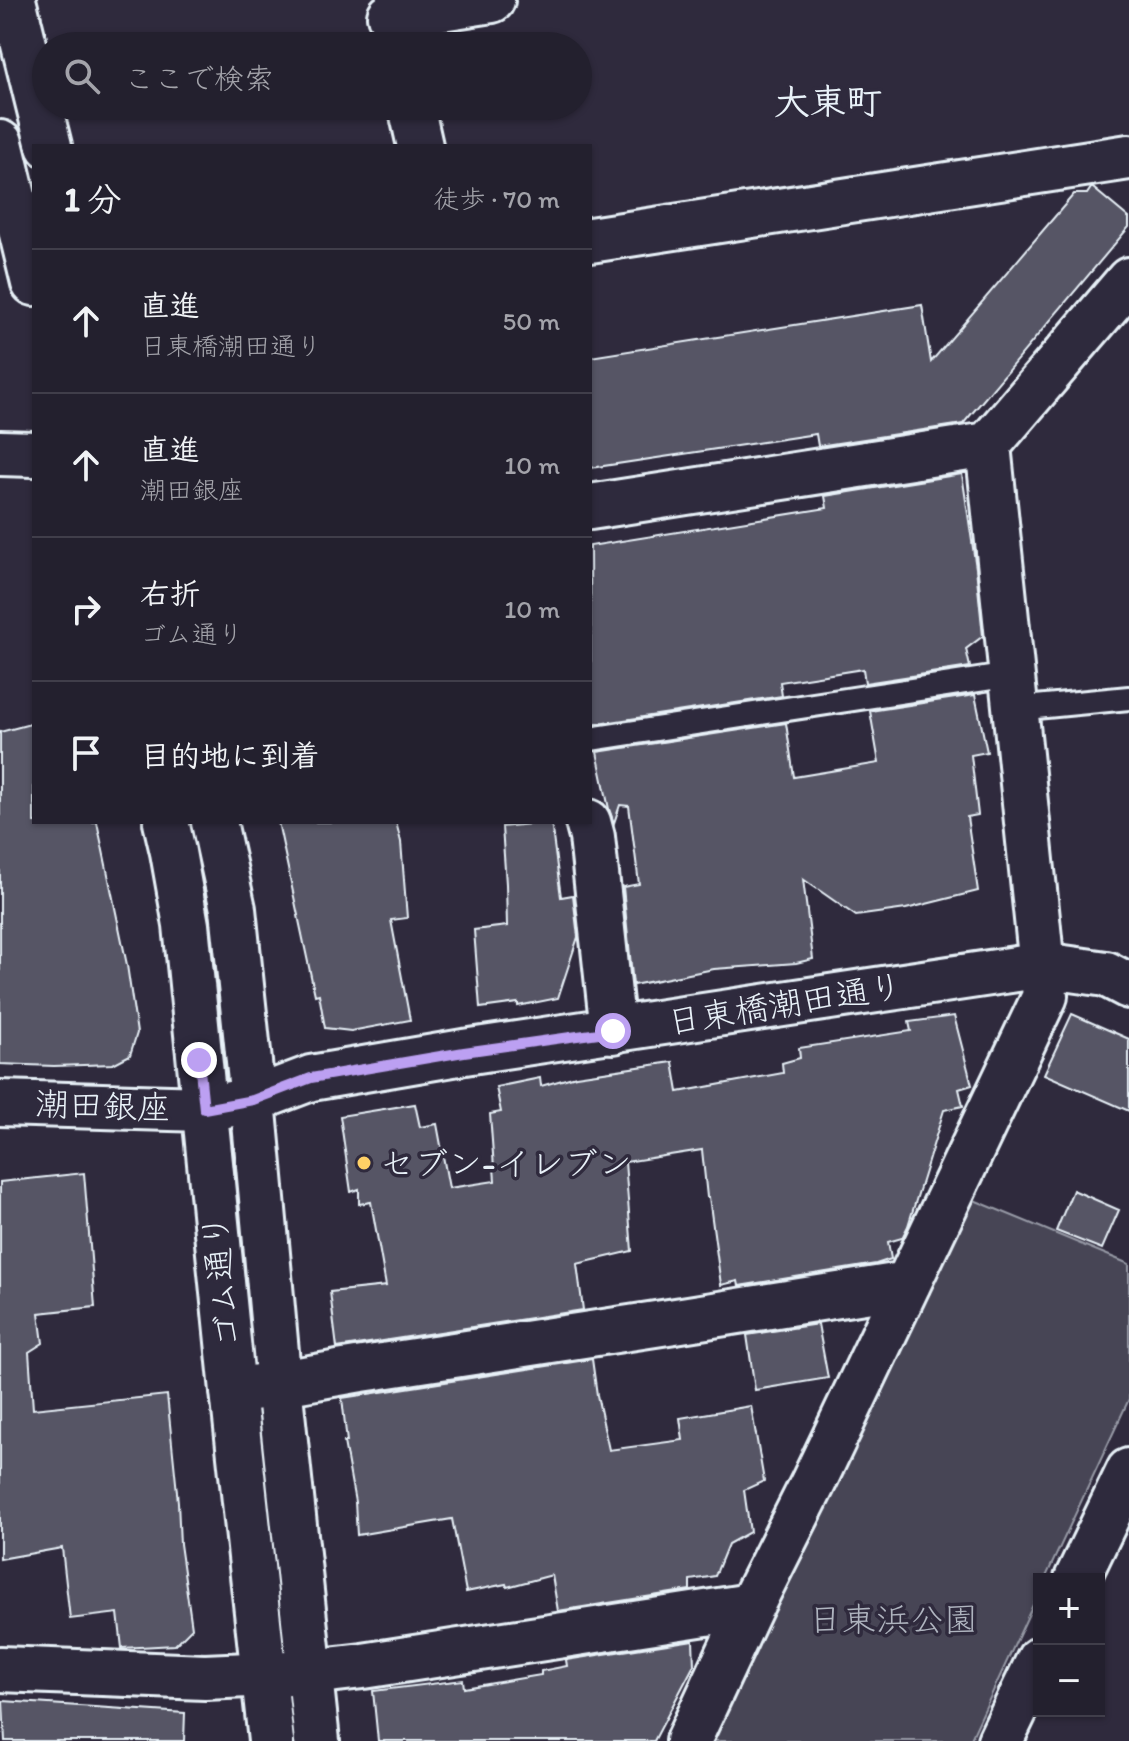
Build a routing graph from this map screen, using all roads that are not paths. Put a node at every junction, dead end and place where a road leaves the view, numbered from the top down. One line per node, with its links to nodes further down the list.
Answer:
1 (13, 0): 4 (street)
2 (492, 0): 3 (street)
3 (391, 21)
4 (32, 77)
5 (43, 120): 8 (street)
6 (414, 120): 9 (street)
7 (0, 143): 12 (street)
8 (49, 144)
9 (420, 144)
10 (1129, 157): 11 (street)
11 (592, 240)
12 (32, 275)
13 (1129, 280): 14 (street)
14 (988, 445): 17 (street); 18 (street)
15 (0, 453): 16 (street)
16 (32, 454)
17 (592, 507)
18 (1013, 692): 19 (lane); 20 (lane); 24 (street)
19 (1129, 698)
20 (592, 739)
21 (166, 824): 29 (street, ゴム通り)
22 (214, 824): 27 (street, ゴム通り)
23 (589, 824): 26 (street)
24 (1043, 965): 25 (street, 日東橋潮田通り); 26 (street, 日東橋潮田通り); 30 (street)
25 (1129, 986)
26 (613, 1031): 27 (street, 日東橋潮田通り)
27 (253, 1100): 29 (street, 潮田銀座); 31 (street, ゴム通り)
28 (0, 1103): 29 (street, 潮田銀座)
29 (204, 1109): 32 (street, ゴム通り)
30 (908, 1284): 31 (street); 35 (street)
31 (279, 1385): 32 (street); 37 (street, ゴム通り)
32 (233, 1391): 39 (street, ゴム通り)
33 (1129, 1471): 34 (street)
34 (1080, 1573)
35 (751, 1606): 37 (street); 42 (street)
36 (0, 1669): 39 (street)
37 (311, 1672): 39 (street); 41 (street, ゴム通り)
38 (1033, 1672): 43 (street)
39 (264, 1675): 40 (street, ゴム通り)
40 (271, 1741)
41 (317, 1741)
42 (688, 1741)
43 (1000, 1741)

